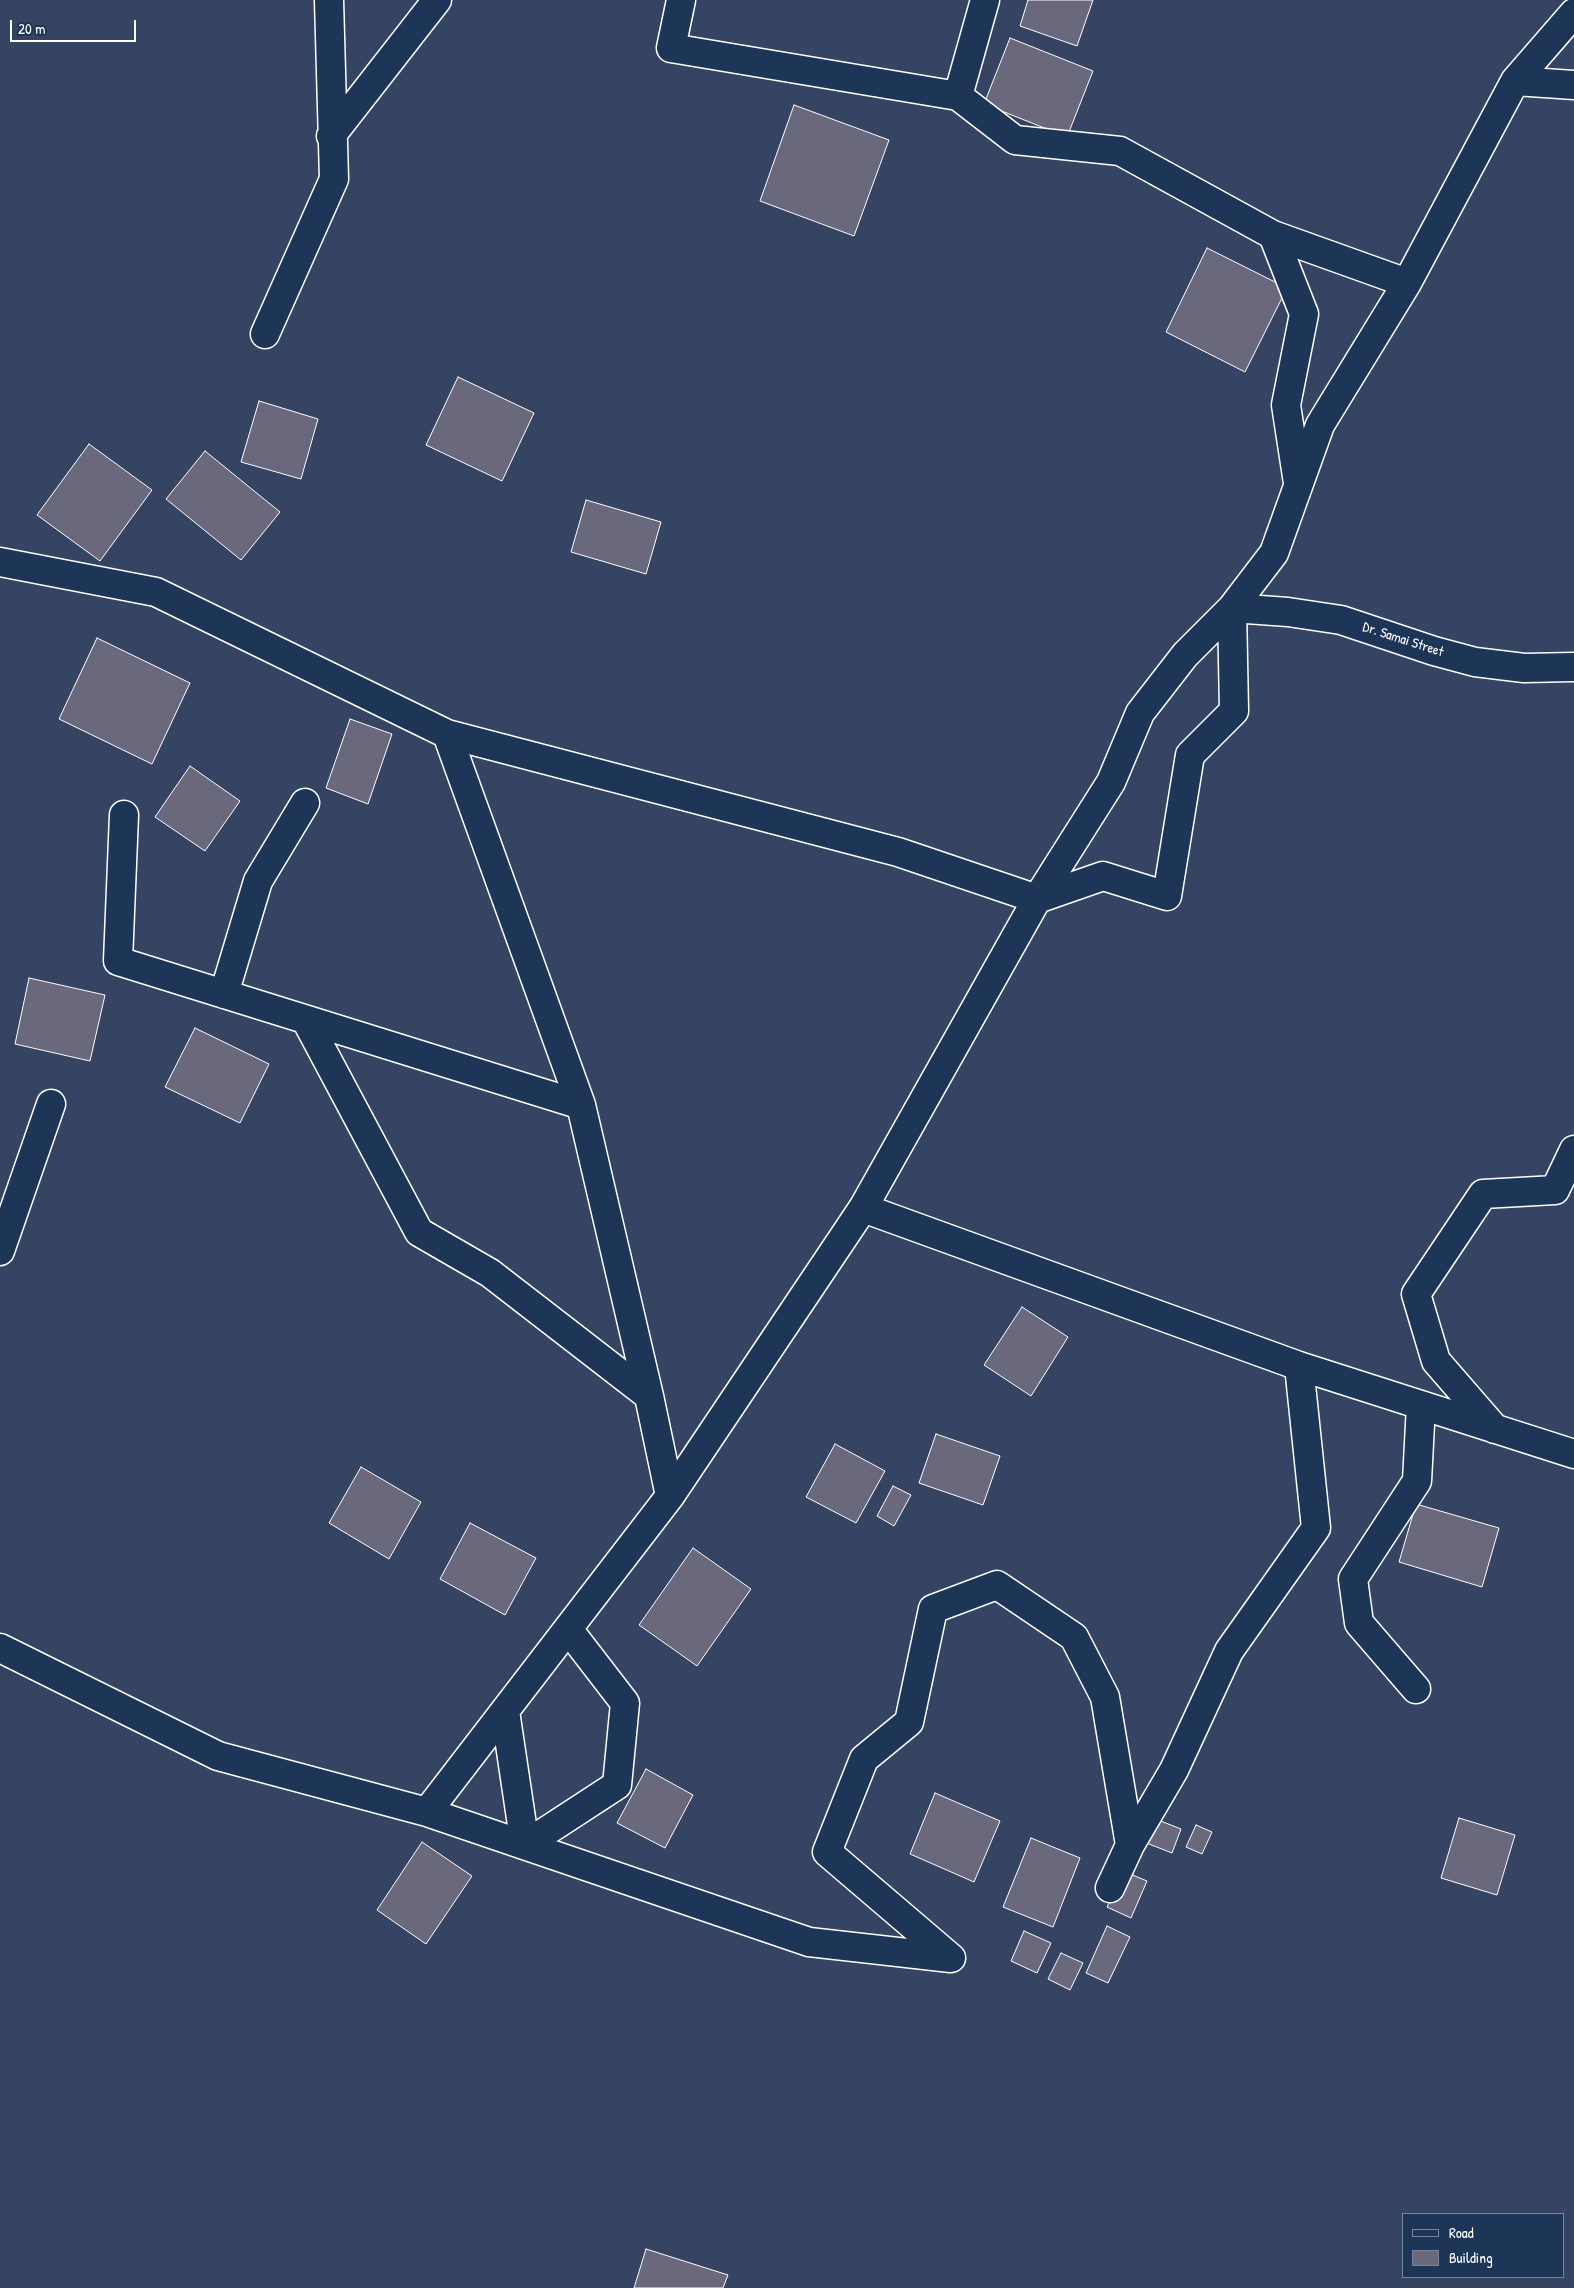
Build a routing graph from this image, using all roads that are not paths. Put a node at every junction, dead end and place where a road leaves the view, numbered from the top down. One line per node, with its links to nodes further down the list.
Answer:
1 (329, 0): 9 (street)
2 (437, 0): 9 (street)
3 (681, 0): 8 (street)
4 (985, 0): 8 (street)
5 (1574, 13): 6 (street)
6 (1515, 81): 7 (street); 11 (street)
7 (1574, 85)
8 (958, 96): 10 (street)
9 (331, 136): 12 (street)
10 (1273, 236): 11 (street); 13 (street)
11 (1407, 283): 13 (street)
12 (265, 334)
13 (1298, 485): 15 (street)
14 (0, 562): 17 (street)
15 (1232, 608): 16 (street, Dr. Samai Street); 20 (street); 20 (street)
16 (1574, 667)
17 (447, 734): 20 (street); 24 (street)
18 (305, 804): 21 (street)
19 (124, 815): 21 (street)
20 (1037, 899): 26 (street)
21 (224, 994): 22 (street)
22 (306, 1020): 24 (street); 29 (street)
23 (51, 1104): 27 (street)
24 (581, 1104): 29 (street)
25 (1574, 1150): 31 (street)
26 (863, 1208): 28 (street); 33 (street)
27 (0, 1251)
28 (1299, 1366): 30 (street); 40 (street)
29 (649, 1396): 33 (street)
30 (1421, 1405): 31 (street); 36 (street)
31 (1495, 1429): 32 (street)
32 (1574, 1454)
33 (670, 1496): 34 (street)
34 (568, 1628): 37 (street); 39 (street)
35 (0, 1648): 38 (street)
36 (1416, 1689)
37 (504, 1711): 38 (street); 39 (street)
38 (427, 1812): 39 (street)
39 (525, 1845): 40 (street)
40 (1130, 1845): 41 (street)
41 (1110, 1888)

